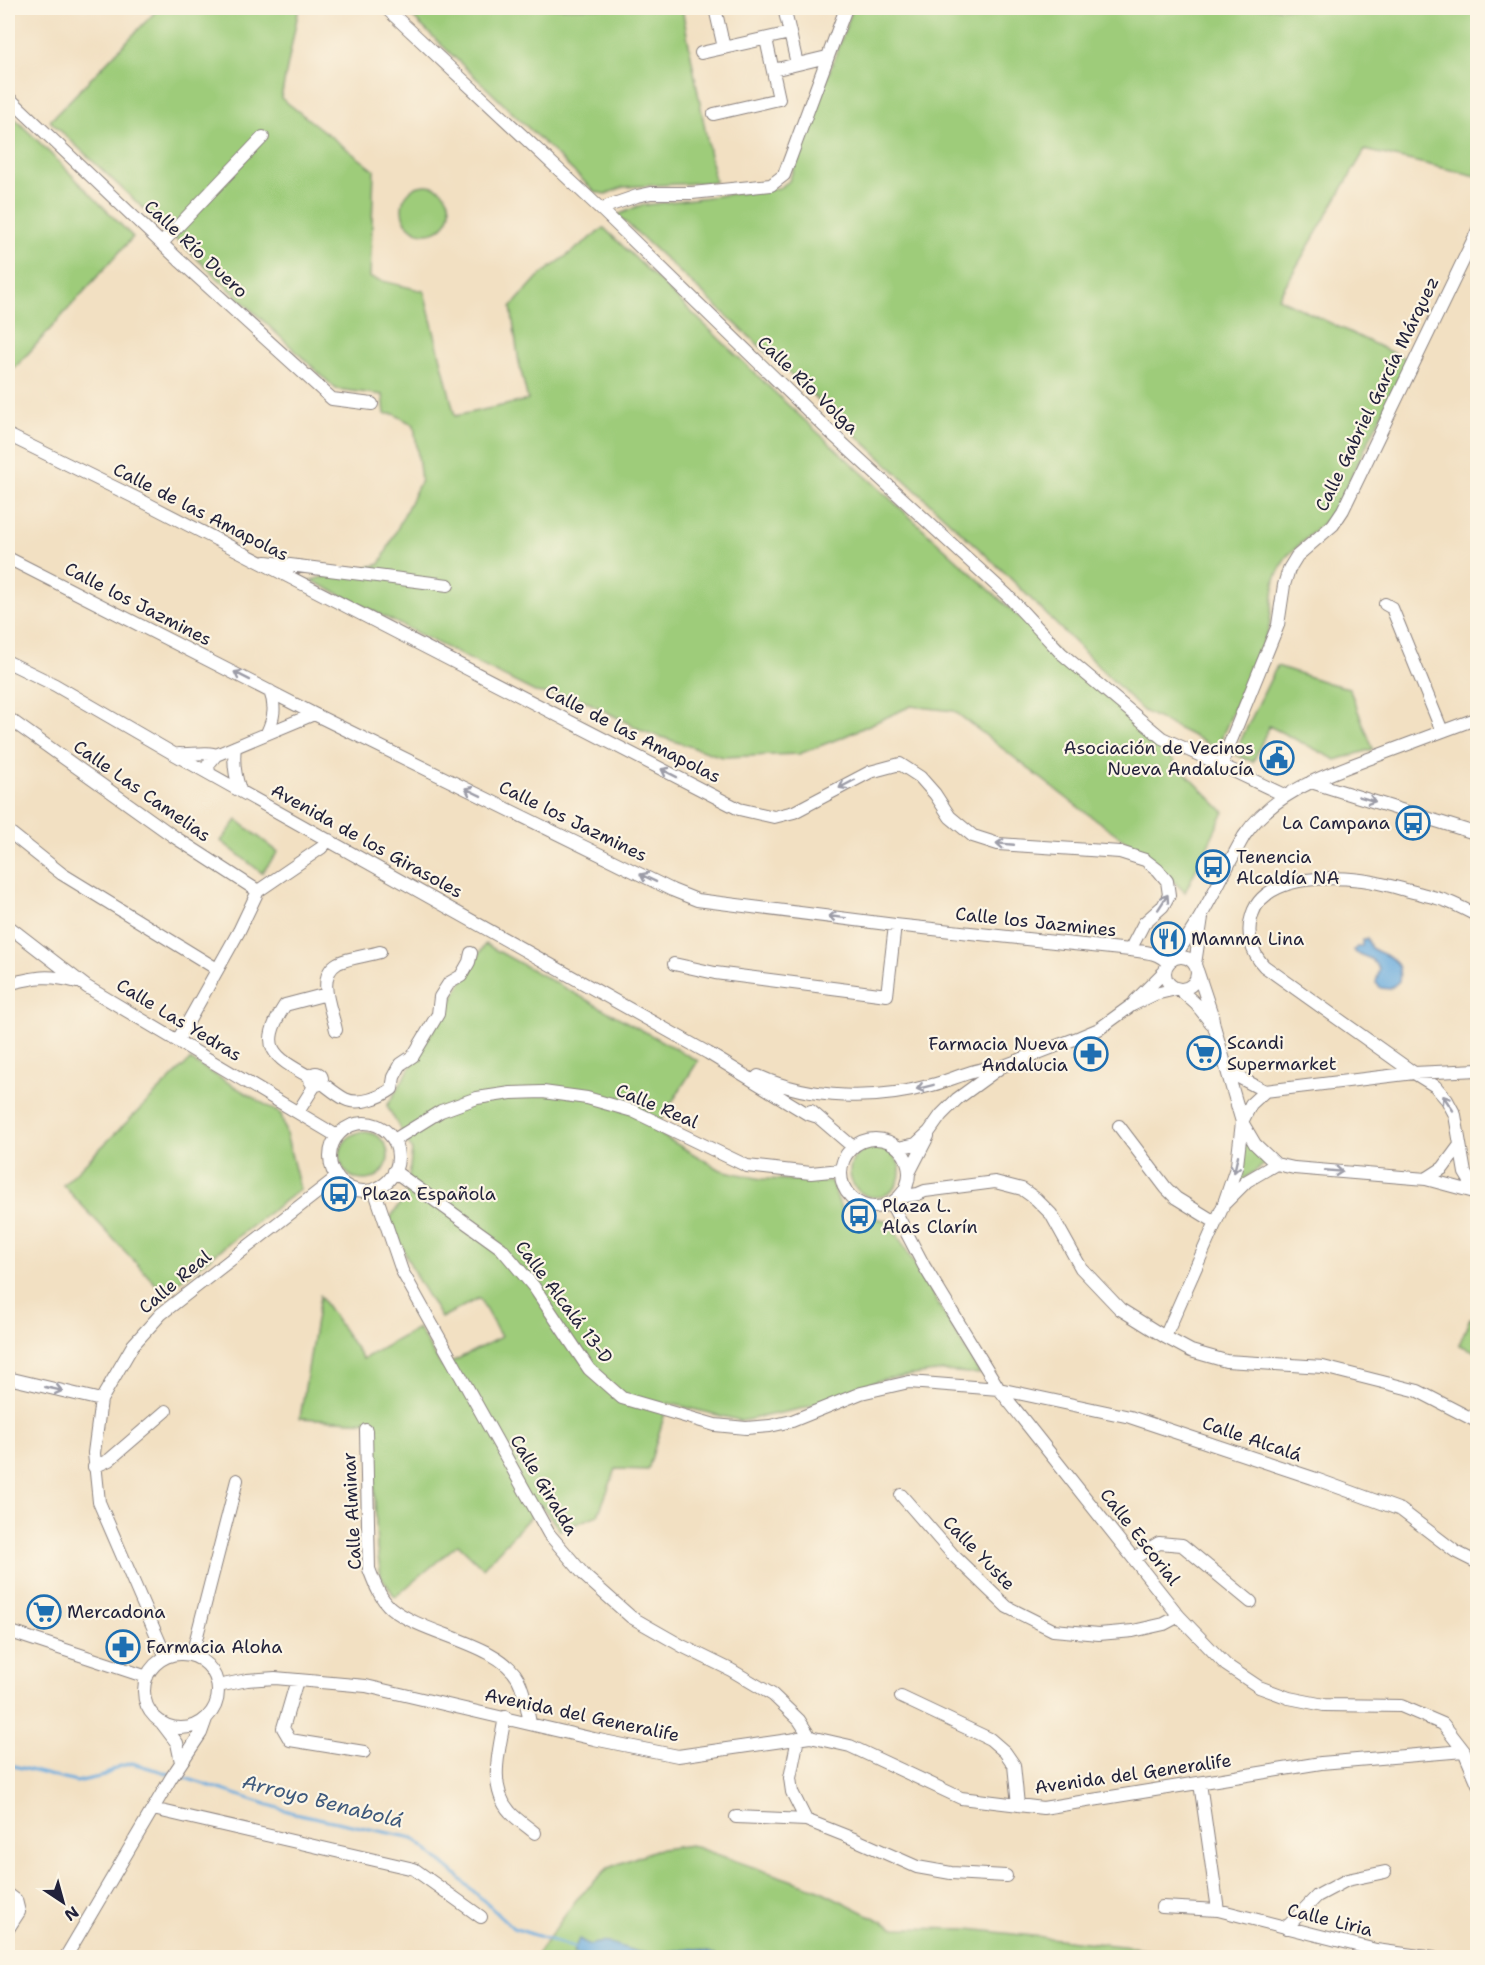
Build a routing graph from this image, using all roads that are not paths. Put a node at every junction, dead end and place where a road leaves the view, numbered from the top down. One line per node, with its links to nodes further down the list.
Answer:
1 (386, 8): 15 (street, Calle Río Volga)
2 (715, 8): 7 (street)
3 (784, 8): 5 (street)
4 (846, 8): 9 (street)
5 (790, 33): 6 (street); 10 (street)
6 (766, 39): 7 (street); 11 (street)
7 (724, 48): 8 (street)
8 (701, 53)
9 (827, 57): 10 (street); 15 (street)
10 (797, 64): 11 (street)
11 (773, 70): 13 (street)
12 (8, 97): 17 (street, Calle Río Duero)
13 (714, 114)
14 (262, 137): 17 (street)
15 (604, 212): 34 (street, Calle Río Volga)
16 (1478, 230): 34 (street, Calle Gabriel García Márquez)
17 (162, 243): 18 (street, Calle Río Duero)
18 (372, 404)
19 (8, 435): 21 (street, Calle de las Amapolas)
20 (8, 558): 25 (street, Calle los Jazmines, one-way to 20)
21 (256, 561): 22 (street); 48 (street, Calle de las Amapolas, one-way to 21)
22 (448, 585)
23 (1385, 604): 29 (street)
24 (8, 662): 32 (street, Avenida de los Girasoles)
25 (270, 691): 26 (street, Calle los Jazmines); 30 (street)
26 (314, 714): 30 (street); 45 (street, Calle los Jazmines, one-way to 26)
27 (8, 718): 42 (street, Calle Las Camelias)
28 (1478, 718): 29 (street)
29 (1442, 731): 36 (street)
30 (267, 733): 31 (street)
31 (234, 752): 33 (street); 35 (street); 37 (street)
32 (174, 754): 33 (street); 35 (street, Avenida de los Girasoles)
33 (216, 755): 35 (street)
34 (1221, 765): 38 (street)
35 (212, 775): 37 (street, Avenida de los Girasoles)
36 (1311, 782): 38 (street); 40 (street, one-way to 40)
37 (240, 790): 41 (street, Avenida de los Girasoles)
38 (1286, 796): 43 (street)
39 (8, 831): 54 (street)
40 (1478, 834)
41 (329, 840): 42 (street); 64 (street, Avenida de los Girasoles)
42 (258, 891): 54 (street)
43 (1202, 912): 52 (street); 53 (street)
44 (1478, 916): 68 (street)
45 (895, 925): 48 (street, Calle los Jazmines); 51 (street)
46 (8, 927): 47 (street, Calle Las Yedras)
47 (34, 947): 55 (street); 56 (street, Calle Las Yedras)
48 (1130, 950): 52 (street, Calle los Jazmines)
49 (380, 952): 59 (street)
50 (471, 953): 69 (street)
51 (674, 964)
52 (1168, 964): 53 (street); 58 (street); 60 (street)
53 (1196, 967): 58 (street); 61 (street)
54 (217, 969): 63 (street)
55 (38, 976): 56 (street); 57 (street)
56 (82, 983): 63 (street, Calle Las Yedras)
57 (8, 984)
58 (1178, 989): 60 (street); 61 (street)
59 (327, 994): 62 (street); 69 (street)
60 (1132, 1005): 65 (street)
61 (1214, 1026): 67 (street)
62 (336, 1030)
63 (178, 1040): 72 (street, Calle Las Yedras)
64 (708, 1053): 70 (street, Avenida de los Girasoles); 73 (street, Avenida de los Girasoles)
65 (1001, 1067): 70 (street, Avenida de los Girasoles, one-way to 70); 76 (street)
66 (1478, 1070): 68 (street)
67 (1227, 1071): 71 (street); 74 (street)
68 (1414, 1073): 71 (street); 79 (street, one-way to 68)
69 (315, 1082): 72 (street)
70 (784, 1086): 73 (street, Avenida de los Girasoles)
71 (1265, 1091): 74 (street)
72 (298, 1112): 77 (street, Calle Las Yedras)
73 (815, 1116): 80 (street, Avenida de los Girasoles)
74 (1242, 1122): 82 (street); 92 (street, one-way to 92)
75 (1119, 1126): 93 (street)
76 (929, 1132): 81 (street); 85 (street)
77 (337, 1136): 78 (street); 86 (street)
78 (394, 1140): 83 (street, Calle Real); 84 (street)
79 (1460, 1145): 87 (street); 90 (street)
80 (853, 1147): 81 (street); 83 (street)
81 (898, 1148): 85 (street)
82 (1276, 1164): 87 (street, one-way to 87); 92 (street)
83 (841, 1170): 91 (street)
84 (394, 1171): 88 (street); 96 (street, Calle Alcalá 13-D)
85 (909, 1173): 89 (street); 91 (street)
86 (337, 1177): 88 (street); 97 (street, Calle Real)
87 (1426, 1179): 90 (street)
88 (374, 1189): 119 (street, Calle Giralda)
89 (925, 1191): 91 (street); 94 (street)
90 (1477, 1193)
91 (895, 1200): 96 (street, Calle Escorial)
92 (1223, 1206): 93 (street)
93 (1215, 1222): 94 (street)
94 (1165, 1337): 99 (street)
95 (8, 1378): 97 (street, one-way to 97)
96 (999, 1389): 104 (street, Calle Escorial); 105 (street, Calle Alcalá)
97 (101, 1400): 101 (street, Calle Real)
98 (166, 1411): 101 (street)
99 (1478, 1422)
100 (366, 1430): 118 (street, Calle Alminar)
101 (94, 1467): 110 (street, Calle Real)
102 (237, 1480): 109 (street)
103 (901, 1495): 107 (street, Calle Yuste)
104 (1134, 1558): 106 (street); 107 (street, Calle Escorial)
105 (1478, 1563)
106 (1251, 1602)
107 (1179, 1616): 120 (street, Calle Escorial)
108 (8, 1631): 111 (street)
109 (192, 1655): 110 (street); 113 (street)
110 (166, 1657): 111 (street)
111 (147, 1677): 117 (street)
112 (297, 1680): 113 (street, Avenida del Generalife); 115 (street, Avenida del Generalife); 121 (street)
113 (218, 1686): 116 (street)
114 (901, 1697): 125 (street)
115 (505, 1717): 118 (street, Avenida del Generalife); 129 (street)
116 (206, 1719): 117 (street); 122 (street)
117 (161, 1722): 122 (street)
118 (530, 1723): 119 (street, Avenida del Generalife)
119 (804, 1737): 125 (street, Avenida del Generalife); 128 (street)
120 (1464, 1751): 123 (street, Avenida del Generalife); 124 (street)
121 (364, 1752)
122 (182, 1762): 126 (street)
123 (1200, 1784): 125 (street, Avenida del Generalife); 134 (street)
124 (1478, 1784)
125 (1018, 1805)
126 (153, 1809): 135 (street); 138 (street)
127 (736, 1817): 128 (street)
128 (806, 1820): 131 (street)
129 (535, 1833)
130 (1385, 1872): 137 (street)
131 (1006, 1876)
132 (12, 1897): 136 (street)
133 (1162, 1907): 134 (street, Calle Liria)
134 (1218, 1910): 137 (street, Calle Liria)
135 (481, 1917)
136 (8, 1929)
137 (1286, 1929): 139 (street, Calle Liria)
138 (65, 1958)
139 (1434, 1958)

